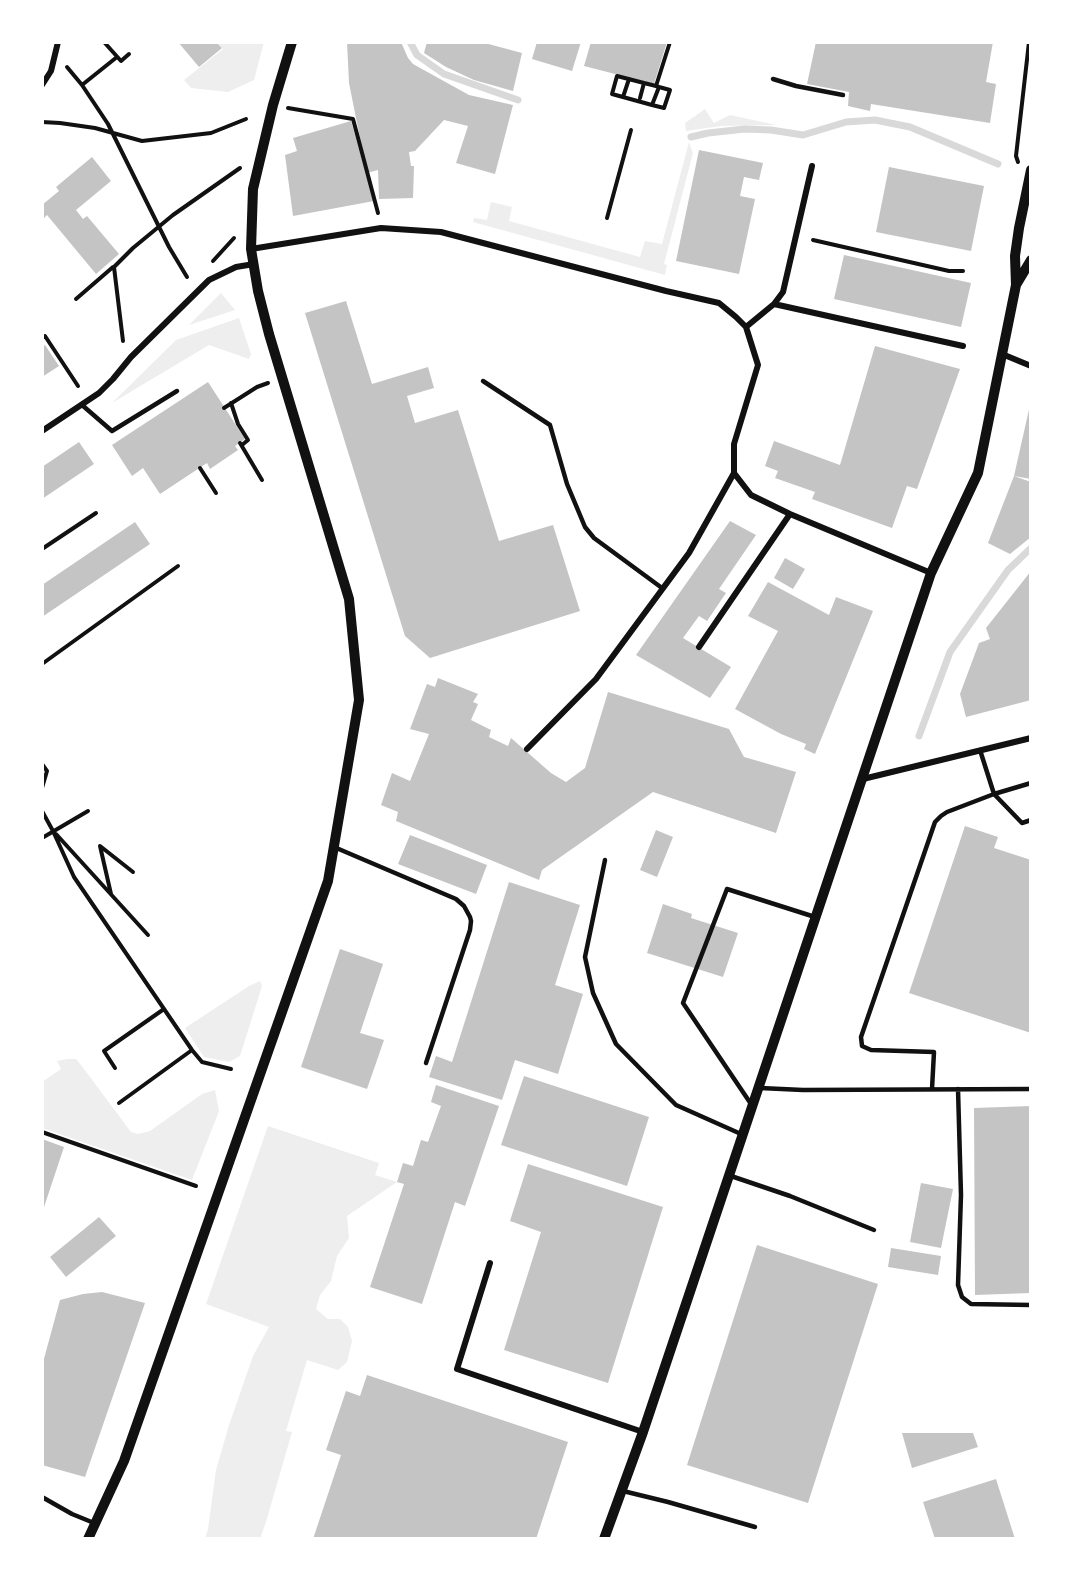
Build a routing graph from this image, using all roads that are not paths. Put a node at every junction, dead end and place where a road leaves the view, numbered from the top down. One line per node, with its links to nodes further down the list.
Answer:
1 (58, 42): 4 (street)
2 (292, 42): 8 (street)
3 (773, 79): 5 (lane)
4 (42, 85)
5 (843, 95)
6 (813, 166): 12 (street)
7 (1031, 170): 11 (street)
8 (251, 249): 10 (street); 13 (street)
9 (1031, 260): 11 (street)
10 (254, 264): 19 (street); 33 (street)
11 (1016, 285): 15 (street)
12 (774, 304): 13 (street); 14 (street)
13 (746, 327): 21 (street)
14 (963, 346)
15 (1002, 354): 16 (street); 23 (street)
16 (1031, 366)
17 (483, 381): 24 (lane)
18 (177, 391): 19 (lane)
19 (82, 405): 20 (street)
20 (42, 431)
21 (734, 473): 22 (street); 24 (street)
22 (790, 514): 23 (street); 25 (street)
23 (931, 573): 29 (street)
24 (662, 588): 27 (street)
25 (699, 647)
26 (1031, 738): 28 (street)
27 (527, 749)
28 (980, 750): 29 (street); 31 (lane)
29 (861, 780): 35 (street)
30 (1031, 783): 31 (lane)
31 (994, 794): 32 (lane); 38 (lane)
32 (1031, 820)
33 (334, 847): 36 (lane); 50 (street)
34 (605, 860): 42 (lane)
35 (815, 917): 37 (street); 41 (lane)
36 (426, 1063)
37 (757, 1088): 38 (lane); 41 (street)
38 (932, 1089): 39 (lane)
39 (958, 1089): 40 (lane); 46 (lane)
40 (1031, 1089)
41 (752, 1105): 42 (street)
42 (742, 1134): 43 (street)
43 (728, 1175): 44 (lane); 47 (street)
44 (874, 1230)
45 (490, 1263): 47 (street)
46 (1031, 1305)
47 (642, 1432): 48 (street)
48 (623, 1491): 51 (lane); 53 (street)
49 (42, 1497): 50 (lane)
50 (94, 1523): 52 (street)
51 (755, 1527)
52 (88, 1539)
53 (604, 1539)

